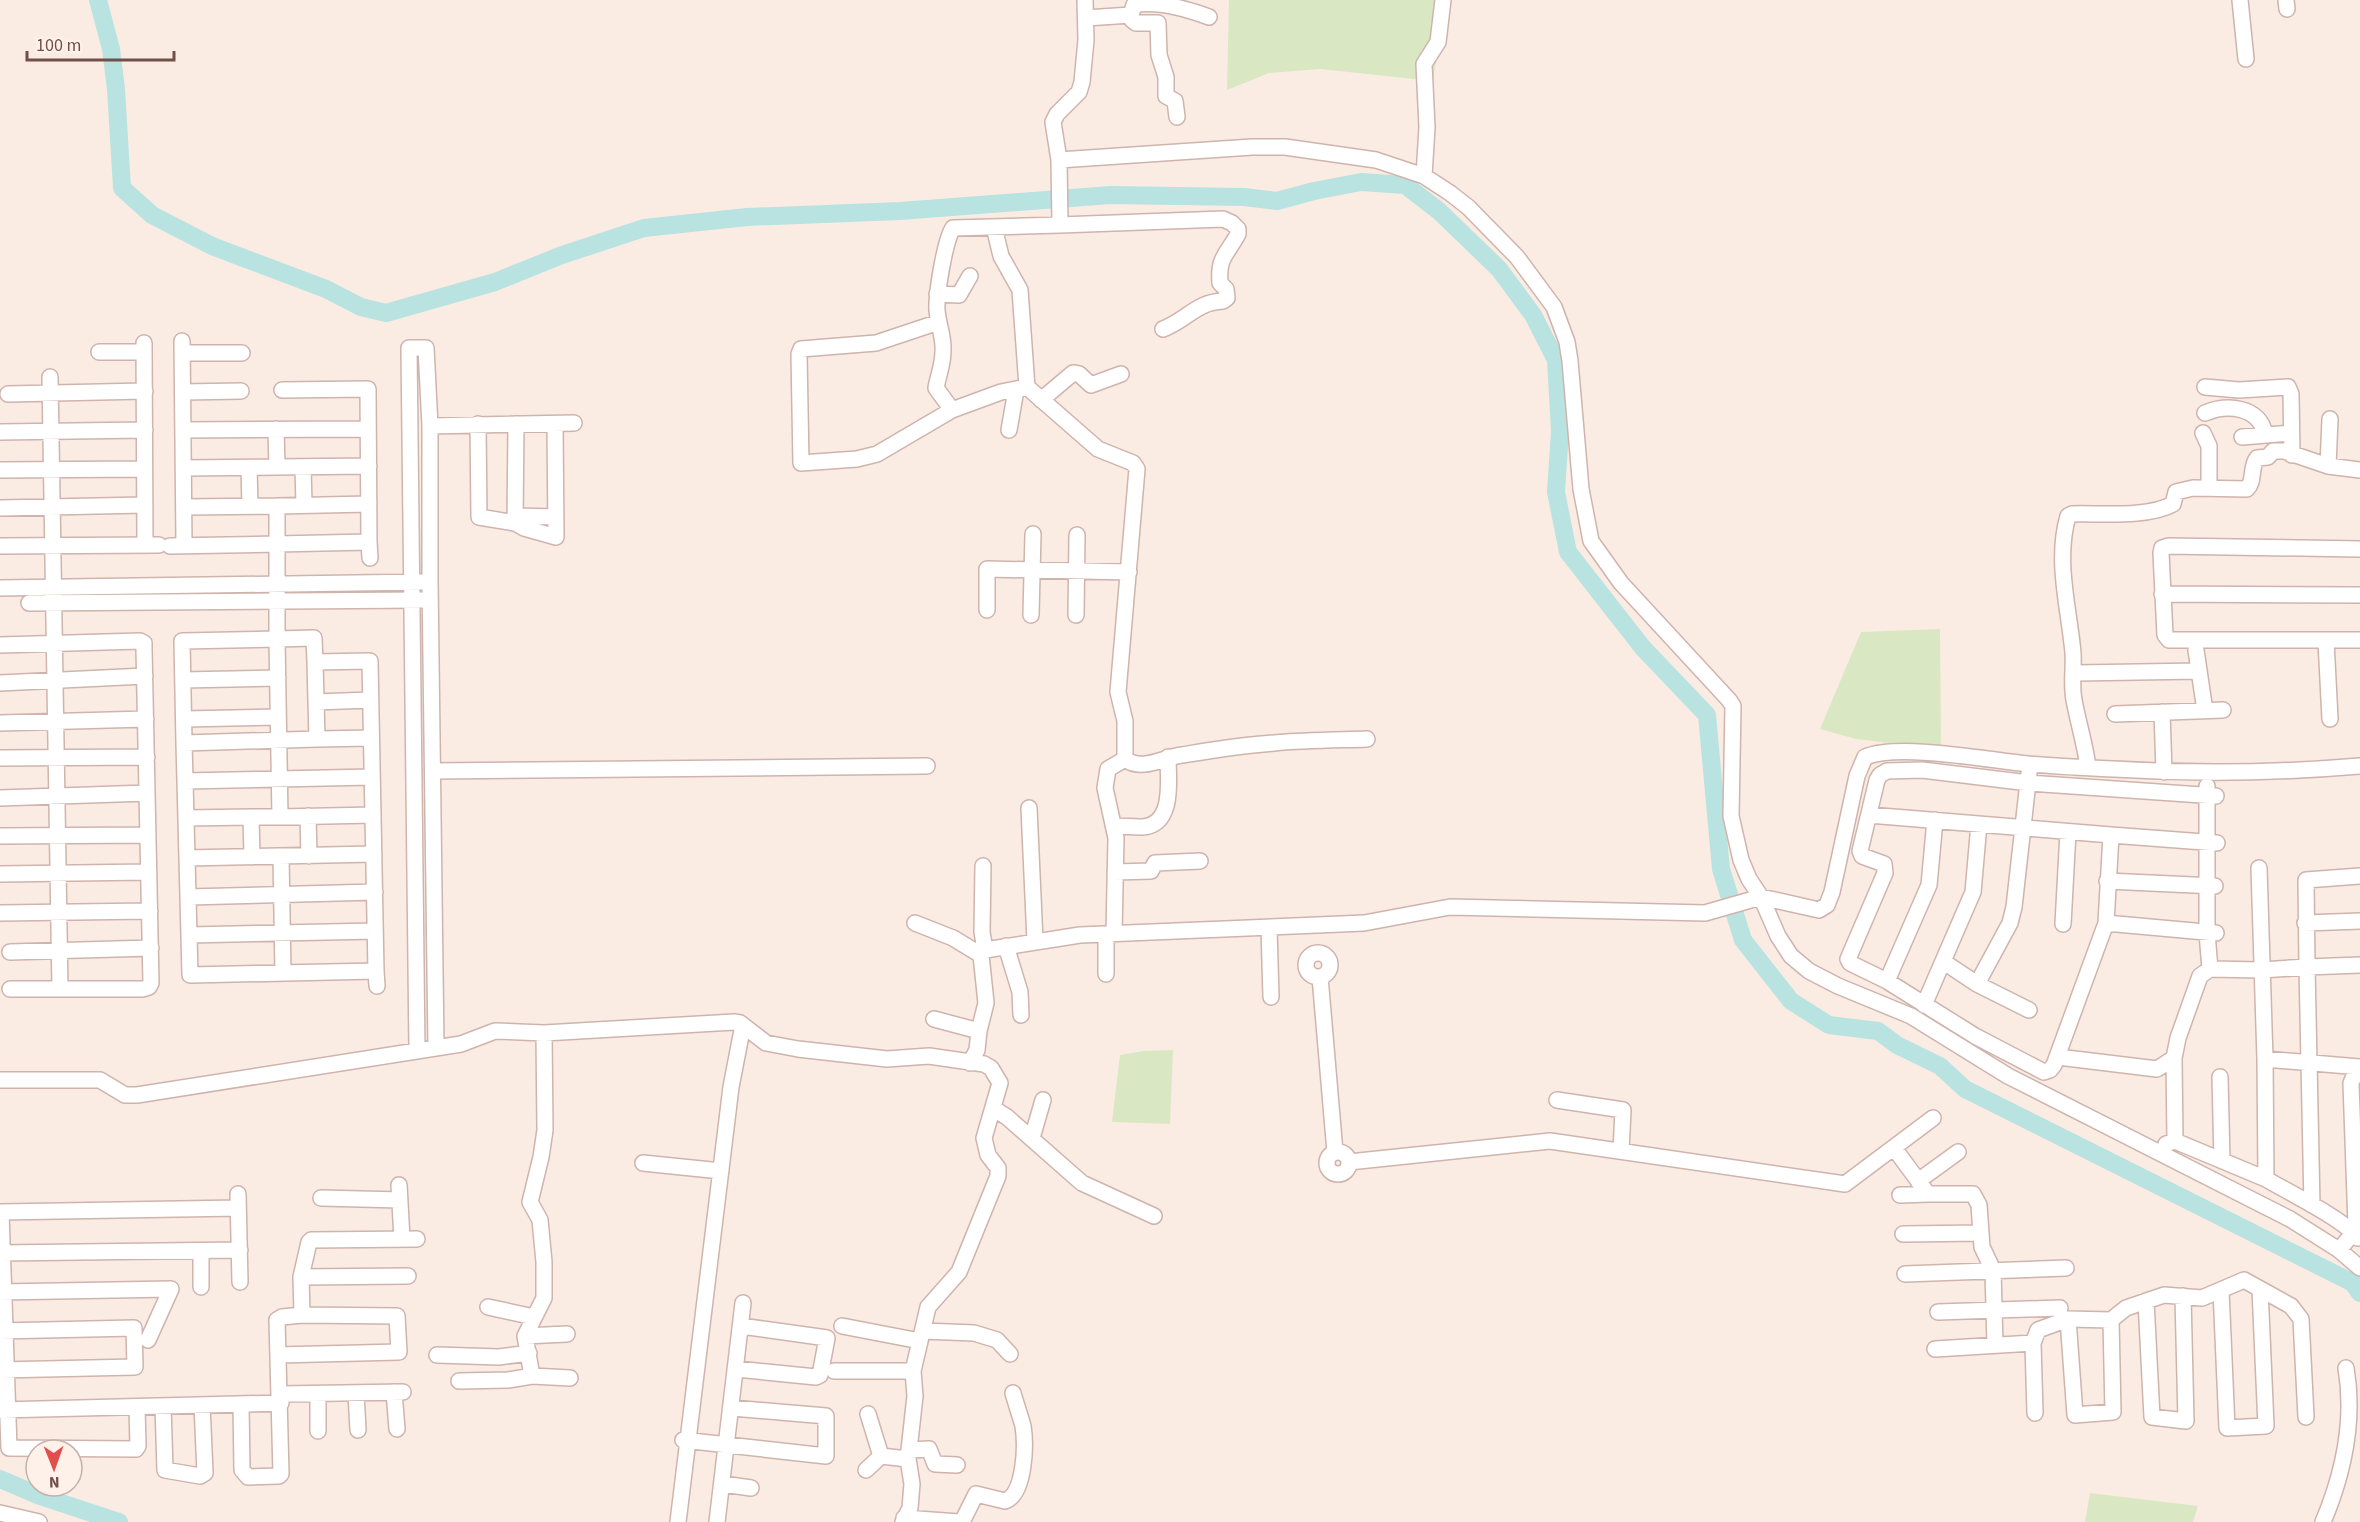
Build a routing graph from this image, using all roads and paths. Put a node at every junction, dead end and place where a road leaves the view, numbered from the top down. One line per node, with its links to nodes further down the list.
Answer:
1 (1085, 0): 6 (street)
2 (1443, 0): 10 (street)
3 (2240, 0): 7 (street)
4 (1131, 15): 5 (street); 6 (street); 8 (street)
5 (1209, 17)
6 (1086, 18): 9 (street)
7 (2246, 59)
8 (1177, 117)
9 (1059, 160): 10 (street); 11 (street)
10 (1424, 176): 184 (street)
11 (1060, 219): 12 (street); 16 (street)
12 (994, 227): 14 (street); 22 (street)
13 (970, 276): 14 (street)
14 (937, 294): 15 (street)
15 (939, 322): 29 (street); 29 (street)
16 (1163, 329)
17 (99, 352): 24 (street)
18 (242, 353): 26 (street)
19 (1121, 374): 28 (street)
20 (51, 385): 24 (street); 27 (street); 42 (street)
21 (2205, 387): 45 (street)
22 (1022, 388): 28 (street); 29 (street); 41 (street)
23 (282, 390): 38 (street)
24 (145, 391): 39 (street)
25 (242, 391): 26 (street)
26 (183, 392): 40 (street)
27 (8, 394)
28 (1041, 400): 81 (street)
29 (952, 410)
30 (2205, 413): 46 (street)
31 (2330, 419): 50 (street)
32 (574, 423): 35 (street)
33 (478, 424): 34 (street); 36 (street); 68 (street)
34 (516, 424): 35 (street); 68 (street)
35 (555, 424): 68 (street)
36 (430, 426): 82 (street); 83 (street)
37 (276, 429): 38 (street); 40 (street); 51 (street)
38 (368, 429): 49 (street)
39 (145, 430): 42 (street); 55 (street)
40 (183, 430): 53 (street)
41 (1009, 430)
42 (52, 431): 43 (street); 57 (street)
43 (0, 432)
44 (2203, 433): 59 (street)
45 (2291, 433): 46 (street); 48 (street)
46 (2265, 434): 47 (street)
47 (2242, 437)
48 (2292, 455): 50 (street); 59 (street)
49 (369, 466): 52 (street); 60 (street)
50 (2328, 466): 58 (street)
51 (277, 467): 52 (street); 54 (street)
52 (303, 467): 61 (street)
53 (184, 468): 54 (street); 66 (street)
54 (249, 468): 63 (street)
55 (144, 469): 57 (street); 62 (street)
56 (0, 470): 57 (street)
57 (52, 470): 65 (street)
58 (2360, 470)
59 (2209, 488): 136 (street)
60 (369, 504): 61 (street); 72 (street)
61 (304, 505): 64 (street)
62 (145, 506): 65 (street); 74 (street)
63 (250, 506): 64 (street); 66 (street)
64 (277, 506): 73 (street)
65 (53, 507): 67 (street); 76 (street)
66 (184, 507): 74 (street)
67 (1, 508)
68 (515, 519)
69 (1033, 534): 79 (street)
70 (1077, 535): 80 (street)
71 (1122, 536): 81 (street)
72 (369, 542): 73 (street); 78 (street)
73 (277, 544): 74 (street); 84 (street)
74 (165, 545): 76 (street)
75 (0, 546): 76 (street)
76 (54, 546): 87 (street)
77 (2360, 549): 86 (street)
78 (370, 558)
79 (1032, 570): 80 (street); 93 (street); 94 (street)
80 (1077, 571): 81 (street); 95 (street)
81 (1125, 572): 96 (street); 132 (street)
82 (430, 581): 83 (street); 90 (street)
83 (411, 582): 84 (street); 89 (street)
84 (278, 585): 87 (street); 91 (street)
85 (0, 588): 87 (street)
86 (2162, 594): 88 (street); 98 (street)
87 (54, 595): 91 (street); 92 (street); 100 (street)
88 (2360, 595)
89 (411, 600): 90 (street); 91 (street); 143 (street)
90 (430, 600): 139 (street)
91 (276, 601): 97 (street)
92 (29, 603)
93 (987, 610)
94 (1031, 615)
95 (1076, 615)
96 (1121, 619)
97 (277, 639): 103 (street); 107 (street); 108 (street)
98 (2326, 640): 99 (street); 118 (street)
99 (2360, 640)
100 (55, 643): 101 (street); 106 (street); 109 (street)
101 (0, 645)
102 (2196, 650): 104 (street)
103 (315, 662): 111 (street); 112 (street)
104 (2199, 671): 105 (street); 114 (street)
105 (2077, 673)
106 (145, 676): 109 (street); 119 (street)
107 (278, 678): 108 (street); 117 (street)
108 (183, 680): 120 (street)
109 (55, 681): 110 (street); 121 (street)
110 (0, 683)
111 (370, 700): 112 (street); 123 (street)
112 (316, 702): 126 (street)
113 (2223, 710): 114 (street)
114 (2205, 711): 115 (street)
115 (2162, 712): 116 (street); 137 (street)
116 (2115, 714)
117 (278, 717): 120 (street); 125 (street)
118 (2330, 718)
119 (146, 719): 121 (street); 128 (street)
120 (184, 719): 127 (street)
121 (56, 721): 122 (street); 131 (street)
122 (0, 723)
123 (371, 738): 126 (street); 140 (street)
124 (1367, 739): 129 (street)
125 (279, 740): 126 (street); 127 (street); 141 (street)
126 (316, 740)
127 (184, 742): 142 (street)
128 (147, 757): 131 (street); 145 (street)
129 (1168, 757): 132 (street); 158 (street)
130 (0, 758): 131 (street)
131 (56, 759): 147 (street)
132 (1125, 759): 158 (street)
133 (2030, 764): 136 (street); 144 (street); 184 (street)
134 (927, 766): 139 (street)
135 (2360, 766): 138 (street)
136 (2088, 767): 137 (street)
137 (2164, 772): 138 (street)
138 (2211, 773): 146 (street)
139 (433, 776): 143 (street); 225 (street)
140 (372, 777): 141 (street); 150 (street)
141 (280, 779): 142 (street); 152 (street)
142 (185, 781): 155 (street)
143 (414, 781): 226 (street)
144 (2029, 783): 146 (street); 151 (street); 159 (street)
145 (147, 793): 147 (street); 161 (street)
146 (2211, 796): 165 (street)
147 (57, 797): 148 (street); 164 (street)
148 (0, 798)
149 (1029, 808): 200 (street)
150 (373, 815): 153 (street); 166 (street)
151 (1869, 815): 156 (street); 213 (street)
152 (280, 816): 153 (street); 154 (street)
153 (308, 816): 168 (street)
154 (251, 817): 155 (street); 169 (street)
155 (186, 819): 170 (street)
156 (1935, 820): 157 (street); 213 (street)
157 (1978, 824): 159 (street); 206 (street)
158 (1114, 826): 176 (street)
159 (2024, 826): 160 (street); 214 (street)
160 (2068, 832): 162 (street); 192 (street)
161 (148, 835): 164 (street); 175 (street)
162 (2111, 835): 165 (street); 179 (street)
163 (0, 836): 164 (street)
164 (57, 836): 174 (street)
165 (2212, 842): 180 (street)
166 (374, 854): 168 (street); 181 (street)
167 (280, 856): 168 (street); 169 (street); 182 (street)
168 (309, 856)
169 (252, 857): 170 (street)
170 (187, 858): 183 (street)
171 (1200, 861): 176 (street)
172 (983, 867): 205 (street)
173 (2259, 868): 210 (street)
174 (58, 872): 175 (street); 177 (street); 187 (street)
175 (149, 872): 185 (street)
176 (1115, 872): 198 (street)
177 (0, 874)
178 (2360, 876): 191 (street)
179 (2107, 880): 180 (street); 190 (street)
180 (2211, 886): 197 (street)
181 (375, 892): 182 (street); 195 (street)
182 (282, 894): 183 (street); 196 (street)
183 (188, 897): 199 (street)
184 (1759, 897): 193 (street); 241 (street)
185 (150, 911): 187 (street); 202 (street)
186 (0, 913): 187 (street)
187 (58, 913): 203 (street)
188 (2360, 921): 191 (street)
189 (915, 923): 205 (street)
190 (2106, 923): 197 (street); 227 (street)
191 (2305, 923): 208 (street)
192 (2063, 924)
193 (1312, 926): 194 (street); 242 (street)
194 (1269, 928): 198 (street); 217 (street)
195 (375, 931): 196 (street); 211 (street)
196 (282, 933): 199 (street); 211 (street)
197 (2212, 933): 209 (street)
198 (1110, 934): 200 (street); 212 (street)
199 (189, 935): 211 (street)
200 (1035, 941): 201 (street)
201 (1006, 946): 205 (street); 220 (street)
202 (151, 948): 203 (street); 216 (street)
203 (59, 950): 204 (street); 216 (street)
204 (10, 952)
205 (983, 952): 223 (street)
206 (1944, 962): 214 (street); 218 (street)
207 (2360, 965): 208 (street)
208 (2307, 967): 210 (street); 231 (street)
209 (2215, 968): 210 (street); 228 (street)
210 (2262, 970): 229 (street)
211 (283, 973)
212 (1106, 974)
213 (1887, 981): 218 (street)
214 (1977, 984): 219 (street)
215 (10, 989): 216 (street)
216 (60, 989)
217 (1271, 997)
218 (1924, 1005): 227 (street)
219 (2029, 1010)
220 (1021, 1016)
221 (934, 1019): 223 (street)
222 (742, 1025): 224 (street); 230 (street); 246 (street)
223 (979, 1031): 230 (street)
224 (544, 1033): 225 (street); 280 (street)
225 (436, 1048): 226 (street)
226 (417, 1051): 234 (street)
227 (2058, 1057): 228 (street)
228 (2174, 1058): 241 (street)
229 (2265, 1059): 231 (street); 247 (street)
230 (970, 1063): 237 (street)
231 (2308, 1063): 232 (street); 252 (street)
232 (2359, 1067): 257 (street)
233 (2220, 1077): 244 (street)
234 (0, 1080)
235 (1042, 1100): 239 (street)
236 (1557, 1100): 242 (street)
237 (994, 1109): 239 (street); 287 (street)
238 (1933, 1118): 240 (street)
239 (1032, 1138): 254 (street)
240 (1894, 1148): 242 (street); 248 (street)
241 (2163, 1148): 244 (street); 257 (street)
242 (1621, 1151)
243 (1958, 1152): 248 (street)
244 (2222, 1161): 247 (street)
245 (643, 1163): 246 (street)
246 (721, 1171): 320 (street)
247 (2266, 1179): 252 (street)
248 (1918, 1181): 249 (street)
249 (1928, 1194): 250 (street); 255 (street)
250 (1900, 1196)
251 (321, 1198): 266 (street)
252 (2312, 1205): 257 (street)
253 (0, 1212): 258 (street); 260 (street)
254 (1154, 1216)
255 (1981, 1233): 256 (street); 263 (street)
256 (1902, 1234)
257 (2349, 1241): 262 (street)
258 (240, 1250): 259 (street); 267 (street)
259 (201, 1251): 260 (street); 268 (street)
260 (2, 1253): 271 (street)
261 (2066, 1268): 263 (street)
262 (2360, 1268)
263 (1993, 1270): 264 (street); 276 (street)
264 (1905, 1274)
265 (408, 1276): 266 (street)
266 (301, 1277): 279 (street)
267 (240, 1282)
268 (201, 1287)
269 (2260, 1289): 270 (street); 270 (street); 316 (street)
270 (2222, 1290): 272 (street)
271 (2, 1292): 284 (street); 288 (street)
272 (2183, 1296): 273 (street); 273 (street)
273 (2146, 1301): 281 (street)
274 (743, 1303): 282 (street)
275 (488, 1307): 280 (street)
276 (1994, 1311): 277 (street); 278 (street); 290 (street)
277 (1938, 1312)
278 (2064, 1314): 281 (street); 281 (street); 289 (street)
279 (302, 1315): 294 (street); 294 (street)
280 (534, 1317): 286 (street)
281 (2110, 1320)
282 (741, 1326): 297 (street); 297 (street)
283 (842, 1326): 287 (street)
284 (2, 1331): 298 (street); 298 (street)
285 (567, 1334): 286 (street)
286 (525, 1336): 292 (street)
287 (921, 1336): 293 (street); 300 (street)
288 (148, 1340)
289 (2033, 1343): 290 (street); 314 (street)
290 (1995, 1345): 291 (street)
291 (1935, 1348)
292 (529, 1353): 295 (street); 301 (street)
293 (1010, 1354)
294 (278, 1355): 307 (street)
295 (437, 1355)
296 (2346, 1368): 333 (street)
297 (736, 1369): 312 (street)
298 (3, 1370): 313 (street)
299 (834, 1371): 300 (street)
300 (913, 1371): 322 (street)
301 (532, 1376): 302 (street); 303 (street)
302 (570, 1378)
303 (459, 1381)
304 (356, 1393): 306 (street); 317 (street); 318 (street)
305 (1013, 1393): 329 (street)
306 (318, 1394): 307 (street); 319 (street)
307 (280, 1399): 308 (street); 308 (street)
308 (241, 1404): 309 (street)
309 (202, 1405): 310 (street); 310 (street)
310 (163, 1406): 311 (street)
311 (137, 1407): 313 (street); 313 (street)
312 (732, 1408): 321 (street); 321 (street)
313 (3, 1410)
314 (2036, 1413)
315 (868, 1414): 323 (street)
316 (2306, 1417)
317 (358, 1430)
318 (397, 1430)
319 (318, 1431)
320 (685, 1441): 321 (street); 331 (street)
321 (728, 1446): 326 (street)
322 (908, 1455): 323 (street); 324 (street); 329 (street)
323 (880, 1456): 325 (street)
324 (957, 1465)
325 (866, 1470)
326 (723, 1484): 327 (street); 332 (street)
327 (751, 1488)
328 (0, 1513): 330 (street)
329 (903, 1520)
330 (39, 1522)
331 (678, 1522)
332 (717, 1522)
333 (2323, 1522)

